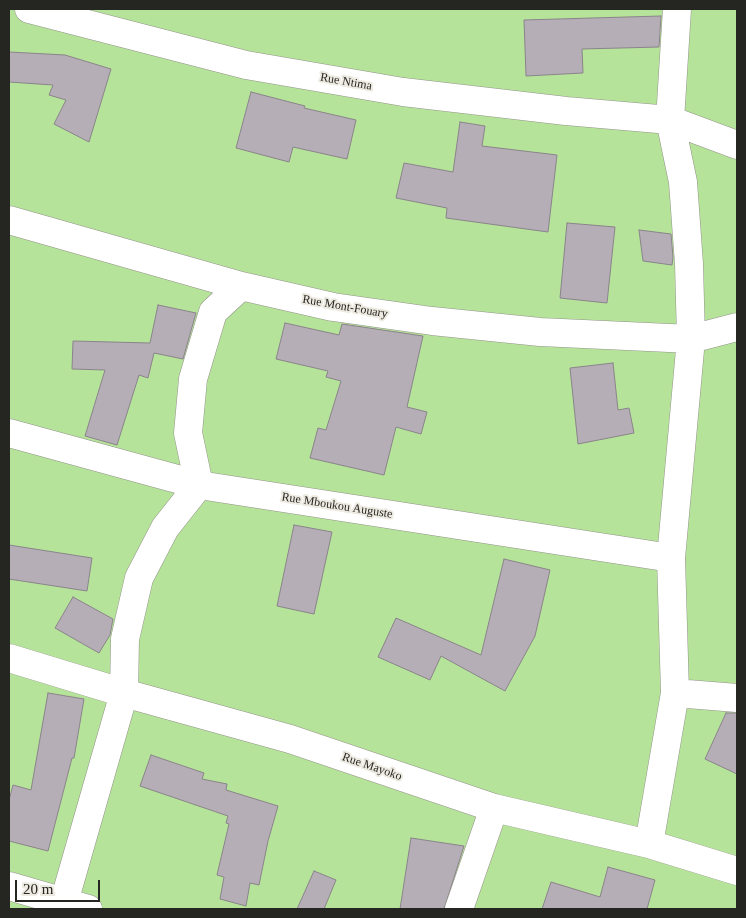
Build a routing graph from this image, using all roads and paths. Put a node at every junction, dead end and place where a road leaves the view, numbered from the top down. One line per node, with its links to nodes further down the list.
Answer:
1 (29, 9): 3 (street, Rue Ntima)
2 (677, 9): 3 (street)
3 (670, 120): 4 (street, Rue Ntima); 8 (street)
4 (737, 145)
5 (9, 220): 6 (street, Rue Mont-Fouary)
6 (241, 286): 8 (street, Rue Mont-Fouary); 10 (street)
7 (737, 327): 8 (street, Rue Mont-Fouary)
8 (691, 339): 11 (street)
9 (9, 432): 10 (street, Rue Mboukou Auguste)
10 (199, 485): 11 (street, Rue Mboukou Auguste); 13 (street)
11 (671, 558): 14 (street)
12 (9, 658): 13 (street, Rue Mayoko)
13 (124, 693): 16 (street, Rue Mayoko); 20 (street)
14 (675, 694): 15 (street); 17 (street)
15 (737, 698)
16 (494, 808): 17 (street, Rue Mayoko); 21 (street)
17 (649, 844): 18 (street, Rue Mayoko)
18 (737, 871)
19 (9, 886): 20 (street)
20 (71, 907)
21 (459, 909)

